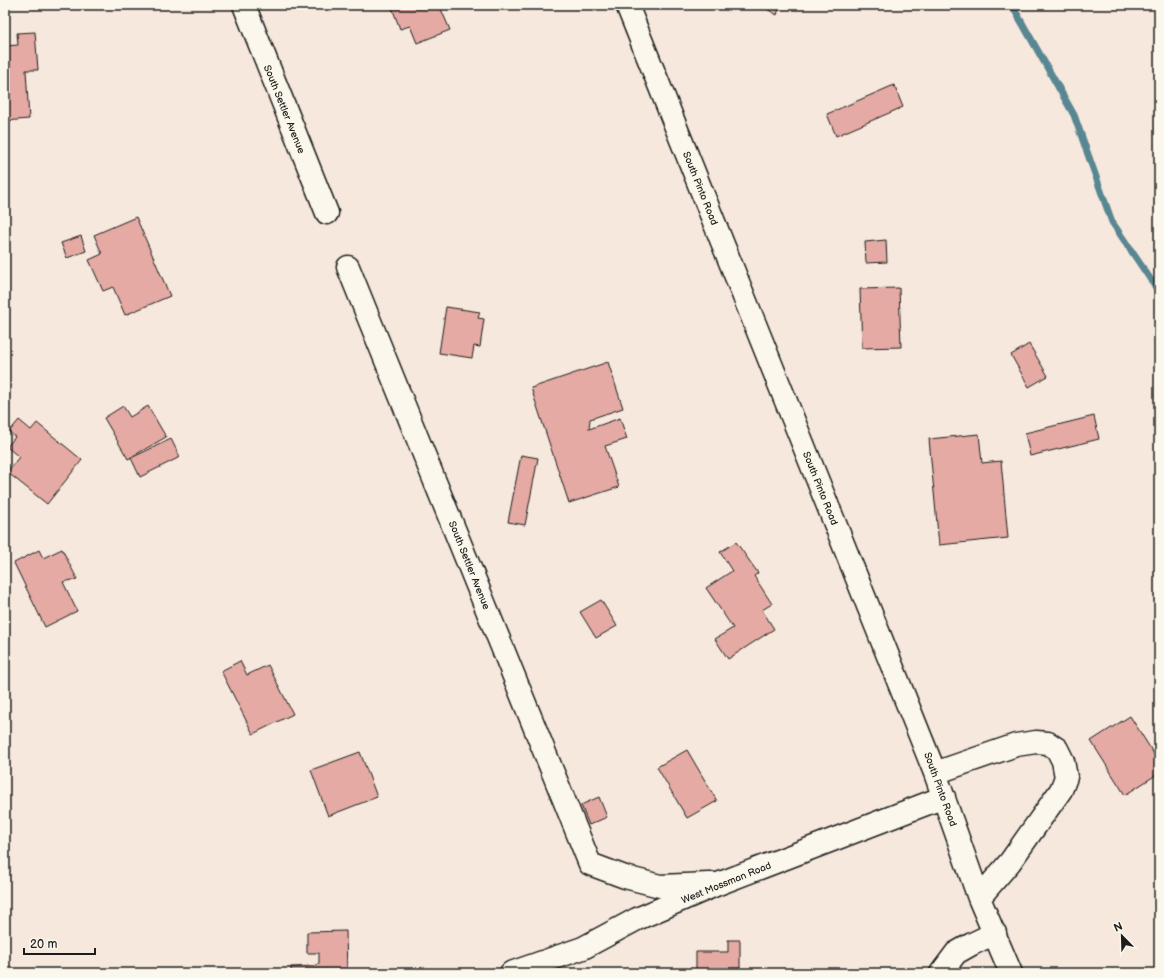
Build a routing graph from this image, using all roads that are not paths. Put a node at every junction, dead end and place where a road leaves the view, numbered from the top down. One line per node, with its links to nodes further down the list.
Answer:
1 (244, 5): 3 (street, South Settler Avenue)
2 (627, 5): 5 (street, South Pinto Road)
3 (327, 213)
4 (348, 267): 7 (street, South Settler Avenue)
5 (935, 773): 6 (street, South Pinto Road); 8 (street)
6 (944, 797): 7 (street, West Mossman Road); 8 (street, South Pinto Road)
7 (718, 884): 10 (street, West Mossman Road)
8 (979, 898): 9 (street, South Pinto Road)
9 (995, 933): 11 (street); 12 (street, South Pinto Road)
10 (511, 973)
11 (941, 973)
12 (1011, 973)

